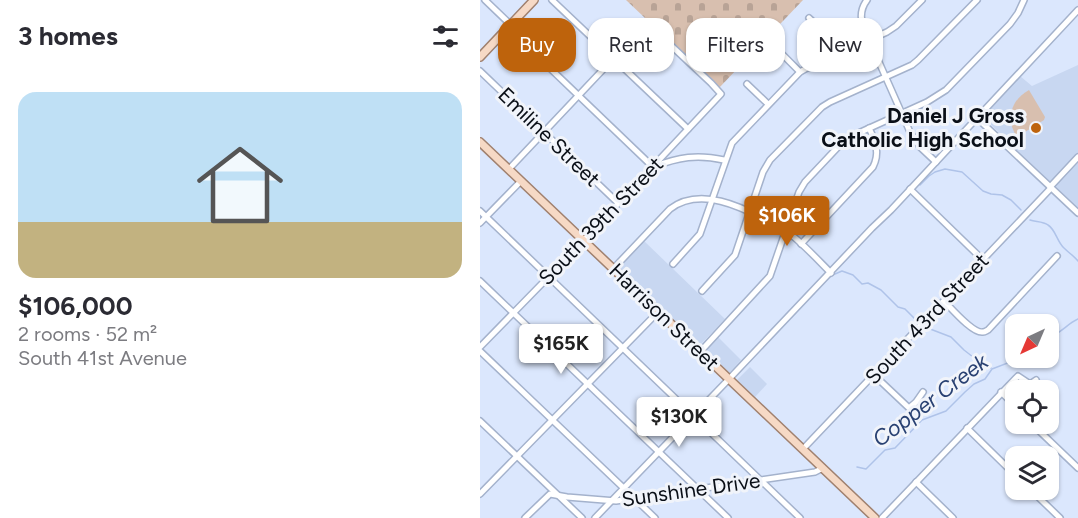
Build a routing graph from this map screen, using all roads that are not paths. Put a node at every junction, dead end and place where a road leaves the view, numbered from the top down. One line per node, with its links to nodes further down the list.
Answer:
1 (485, 0): 10 (street)
2 (534, 0): 11 (main road)
3 (552, 0): 14 (street)
4 (857, 0): 8 (street)
5 (922, 0): 13 (street)
6 (977, 0): 26 (street)
7 (1024, 0): 30 (street)
8 (865, 3): 12 (street)
9 (1078, 10): 31 (street)
10 (502, 18)
11 (517, 18)
12 (861, 18)
13 (883, 33)
14 (588, 34)
15 (498, 38): 17 (main road)
16 (674, 49): 33 (street, South 39th Street)
17 (480, 57)
18 (785, 57): 19 (street)
19 (797, 69)
20 (480, 71): 34 (street, Emiline Street)
21 (555, 72): 28 (street)
22 (600, 72): 28 (street)
23 (629, 72): 33 (street)
24 (800, 72): 29 (street)
25 (883, 72): 26 (street)
26 (885, 77): 30 (street); 47 (street)
27 (747, 84): 29 (street)
28 (578, 95): 34 (street); 39 (street)
29 (768, 104): 37 (street)
30 (902, 113): 32 (street); 38 (street)
31 (977, 118): 38 (street); 42 (street)
32 (869, 128): 51 (street); 53 (street)
33 (688, 129): 39 (street, South 39th Street)
34 (544, 132): 40 (street); 45 (street, Emiline Street)
35 (480, 142): 40 (main road, Harrison Street)
36 (1078, 157): 42 (street, South 43rd Street)
37 (724, 160): 39 (street); 44 (street)
38 (936, 162): 43 (street)
39 (653, 166): 45 (street, South 39th Street)
40 (509, 169): 41 (main road, Harrison Street)
41 (521, 181): 49 (street); 52 (main road, Harrison Street)
42 (1050, 188): 48 (street); 55 (street, South 43rd Street)
43 (910, 189): 55 (street); 58 (street)
44 (711, 200): 47 (street); 56 (street); 57 (street)
45 (618, 203): 52 (street, South 39th Street)
46 (480, 211): 49 (street)
47 (751, 211): 51 (street); 61 (street)
48 (1078, 213)
49 (486, 217): 50 (street); 59 (street)
50 (480, 223)
51 (786, 231): 53 (street); 67 (street)
52 (583, 240): 57 (main road, Harrison Street); 59 (street, South 39th Street)
53 (801, 244): 58 (street)
54 (1058, 256): 62 (street)
55 (983, 260): 62 (street, South 43rd Street)
56 (674, 264)
57 (613, 269): 63 (main road, Harrison Street)
58 (831, 273): 69 (street)
59 (548, 277): 64 (street, South 39th Street); 65 (street)
60 (480, 281): 64 (street)
61 (702, 291)
62 (944, 301): 68 (street, South 43rd Street)
63 (658, 312): 65 (street); 67 (main road, Harrison Street)
64 (513, 313): 66 (street, South 39th Street); 70 (street)
65 (622, 348): 70 (street); 75 (street)
66 (480, 349): 76 (street)
67 (700, 352): 69 (main road, Harrison Street)
68 (874, 375): 72 (street); 80 (street, South 43rd Street)
69 (729, 380): 75 (street); 80 (main road, Harrison Street)
70 (588, 384): 76 (street); 81 (street)
71 (1005, 388): 73 (street)
72 (923, 392)
73 (1001, 392): 74 (street); 78 (street)
74 (1005, 396)
75 (694, 417): 81 (street); 86 (street)
76 (553, 420): 82 (street); 88 (street)
77 (480, 421): 82 (street)
78 (967, 428): 83 (street); 87 (street)
79 (1043, 434): 85 (street)
80 (803, 449): 84 (main road, Harrison Street)
81 (659, 452): 88 (street); 89 (street)
82 (517, 456): 90 (street); 91 (street)
83 (1005, 465)
84 (823, 468): 86 (street, Sunshine Drive); 101 (main road, Harrison Street)
85 (1078, 468)
86 (761, 480): 89 (street, Sunshine Drive); 100 (street)
87 (916, 482): 102 (street); 103 (street)
88 (623, 488): 92 (street); 94 (street)
89 (697, 489): 92 (street, Sunshine Drive); 99 (street)
90 (480, 494)
91 (559, 496): 94 (street, Sunshine Drive); 95 (street); 96 (street)
92 (634, 498): 94 (street, Sunshine Drive); 98 (street)
93 (1041, 500): 104 (street)
94 (611, 501): 97 (street)
95 (525, 518)
96 (582, 518)
97 (595, 518)
98 (655, 518)
99 (728, 518)
100 (801, 518)
101 (875, 518)
102 (882, 518)
103 (953, 518)
104 (1060, 518)

